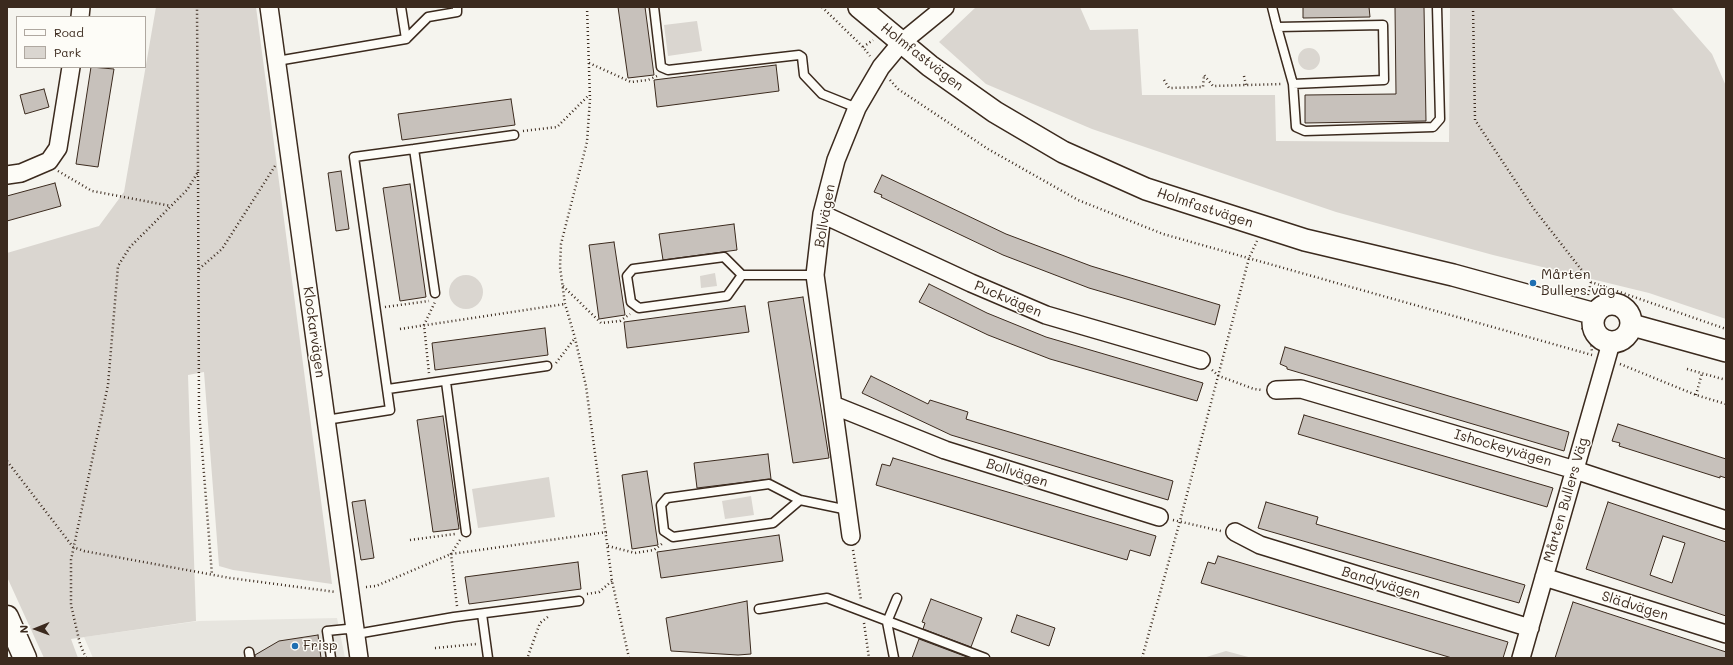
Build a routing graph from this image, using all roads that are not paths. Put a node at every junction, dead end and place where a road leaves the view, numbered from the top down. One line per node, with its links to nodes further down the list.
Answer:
1 (269, 7): 12 (street, Klockarvägen)
2 (401, 7): 10 (lane)
3 (457, 7): 10 (lane)
4 (654, 7): 15 (lane)
5 (859, 7): 11 (street, Holmfastvägen)
6 (945, 7): 11 (street, Bollvägen)
7 (1272, 7): 9 (lane)
8 (1437, 7): 14 (lane)
9 (1277, 27): 14 (lane); 14 (lane)
10 (406, 39): 12 (lane)
11 (901, 43): 15 (street, Bollvägen); 23 (street, Holmfastvägen)
12 (277, 61): 33 (street, Klockarvägen)
13 (71, 68): 18 (street)
14 (1293, 84)
15 (857, 108): 19 (street, Bollvägen)
16 (514, 135): 17 (lane)
17 (414, 149): 22 (lane); 30 (lane)
18 (7, 175)
19 (822, 214): 21 (street, Bollvägen); 27 (street, Puckvägen)
20 (742, 275): 20 (lane); 21 (lane)
21 (815, 275): 32 (street, Bollvägen)
22 (435, 293)
23 (1595, 314): 24 (street); 25 (street)
24 (1632, 325): 25 (street); 26 (street)
25 (1611, 342): 34 (street, Mårten Bullers Väg)
26 (1726, 351)
27 (1202, 360)
28 (547, 366): 29 (lane)
29 (446, 382): 30 (lane); 39 (lane)
30 (388, 390): 33 (lane)
31 (1276, 390): 34 (street, Ishockeyvägen)
32 (833, 405): 36 (street, Bollvägen); 37 (street, Bollvägen)
33 (326, 420): 50 (street, Klockarvägen)
34 (1575, 470): 38 (street, Ishockeyvägen); 42 (street, Mårten Bullers Väg)
35 (800, 500): 35 (lane); 36 (lane)
36 (848, 510): 41 (street, Bollvägen)
37 (1159, 516)
38 (1726, 520)
39 (466, 532)
40 (1235, 532): 49 (street, Bandyvägen)
41 (851, 536)
42 (1544, 577): 49 (street, Mårten Bullers Väg); 51 (street, Slädvägen)
43 (897, 598): 48 (lane)
44 (579, 601): 46 (lane)
45 (760, 609): 48 (lane)
46 (482, 614): 50 (lane); 55 (lane)
47 (7, 617): 52 (main road)
48 (887, 622): 56 (lane); 57 (lane)
49 (1530, 628): 58 (street, Mårten Bullers Väg)
50 (355, 631): 53 (lane); 54 (street, Klockarvägen)
51 (1726, 634)
52 (25, 658)
53 (331, 658)
54 (359, 658)
55 (488, 658)
56 (894, 658)
57 (985, 658)
58 (1521, 658)

